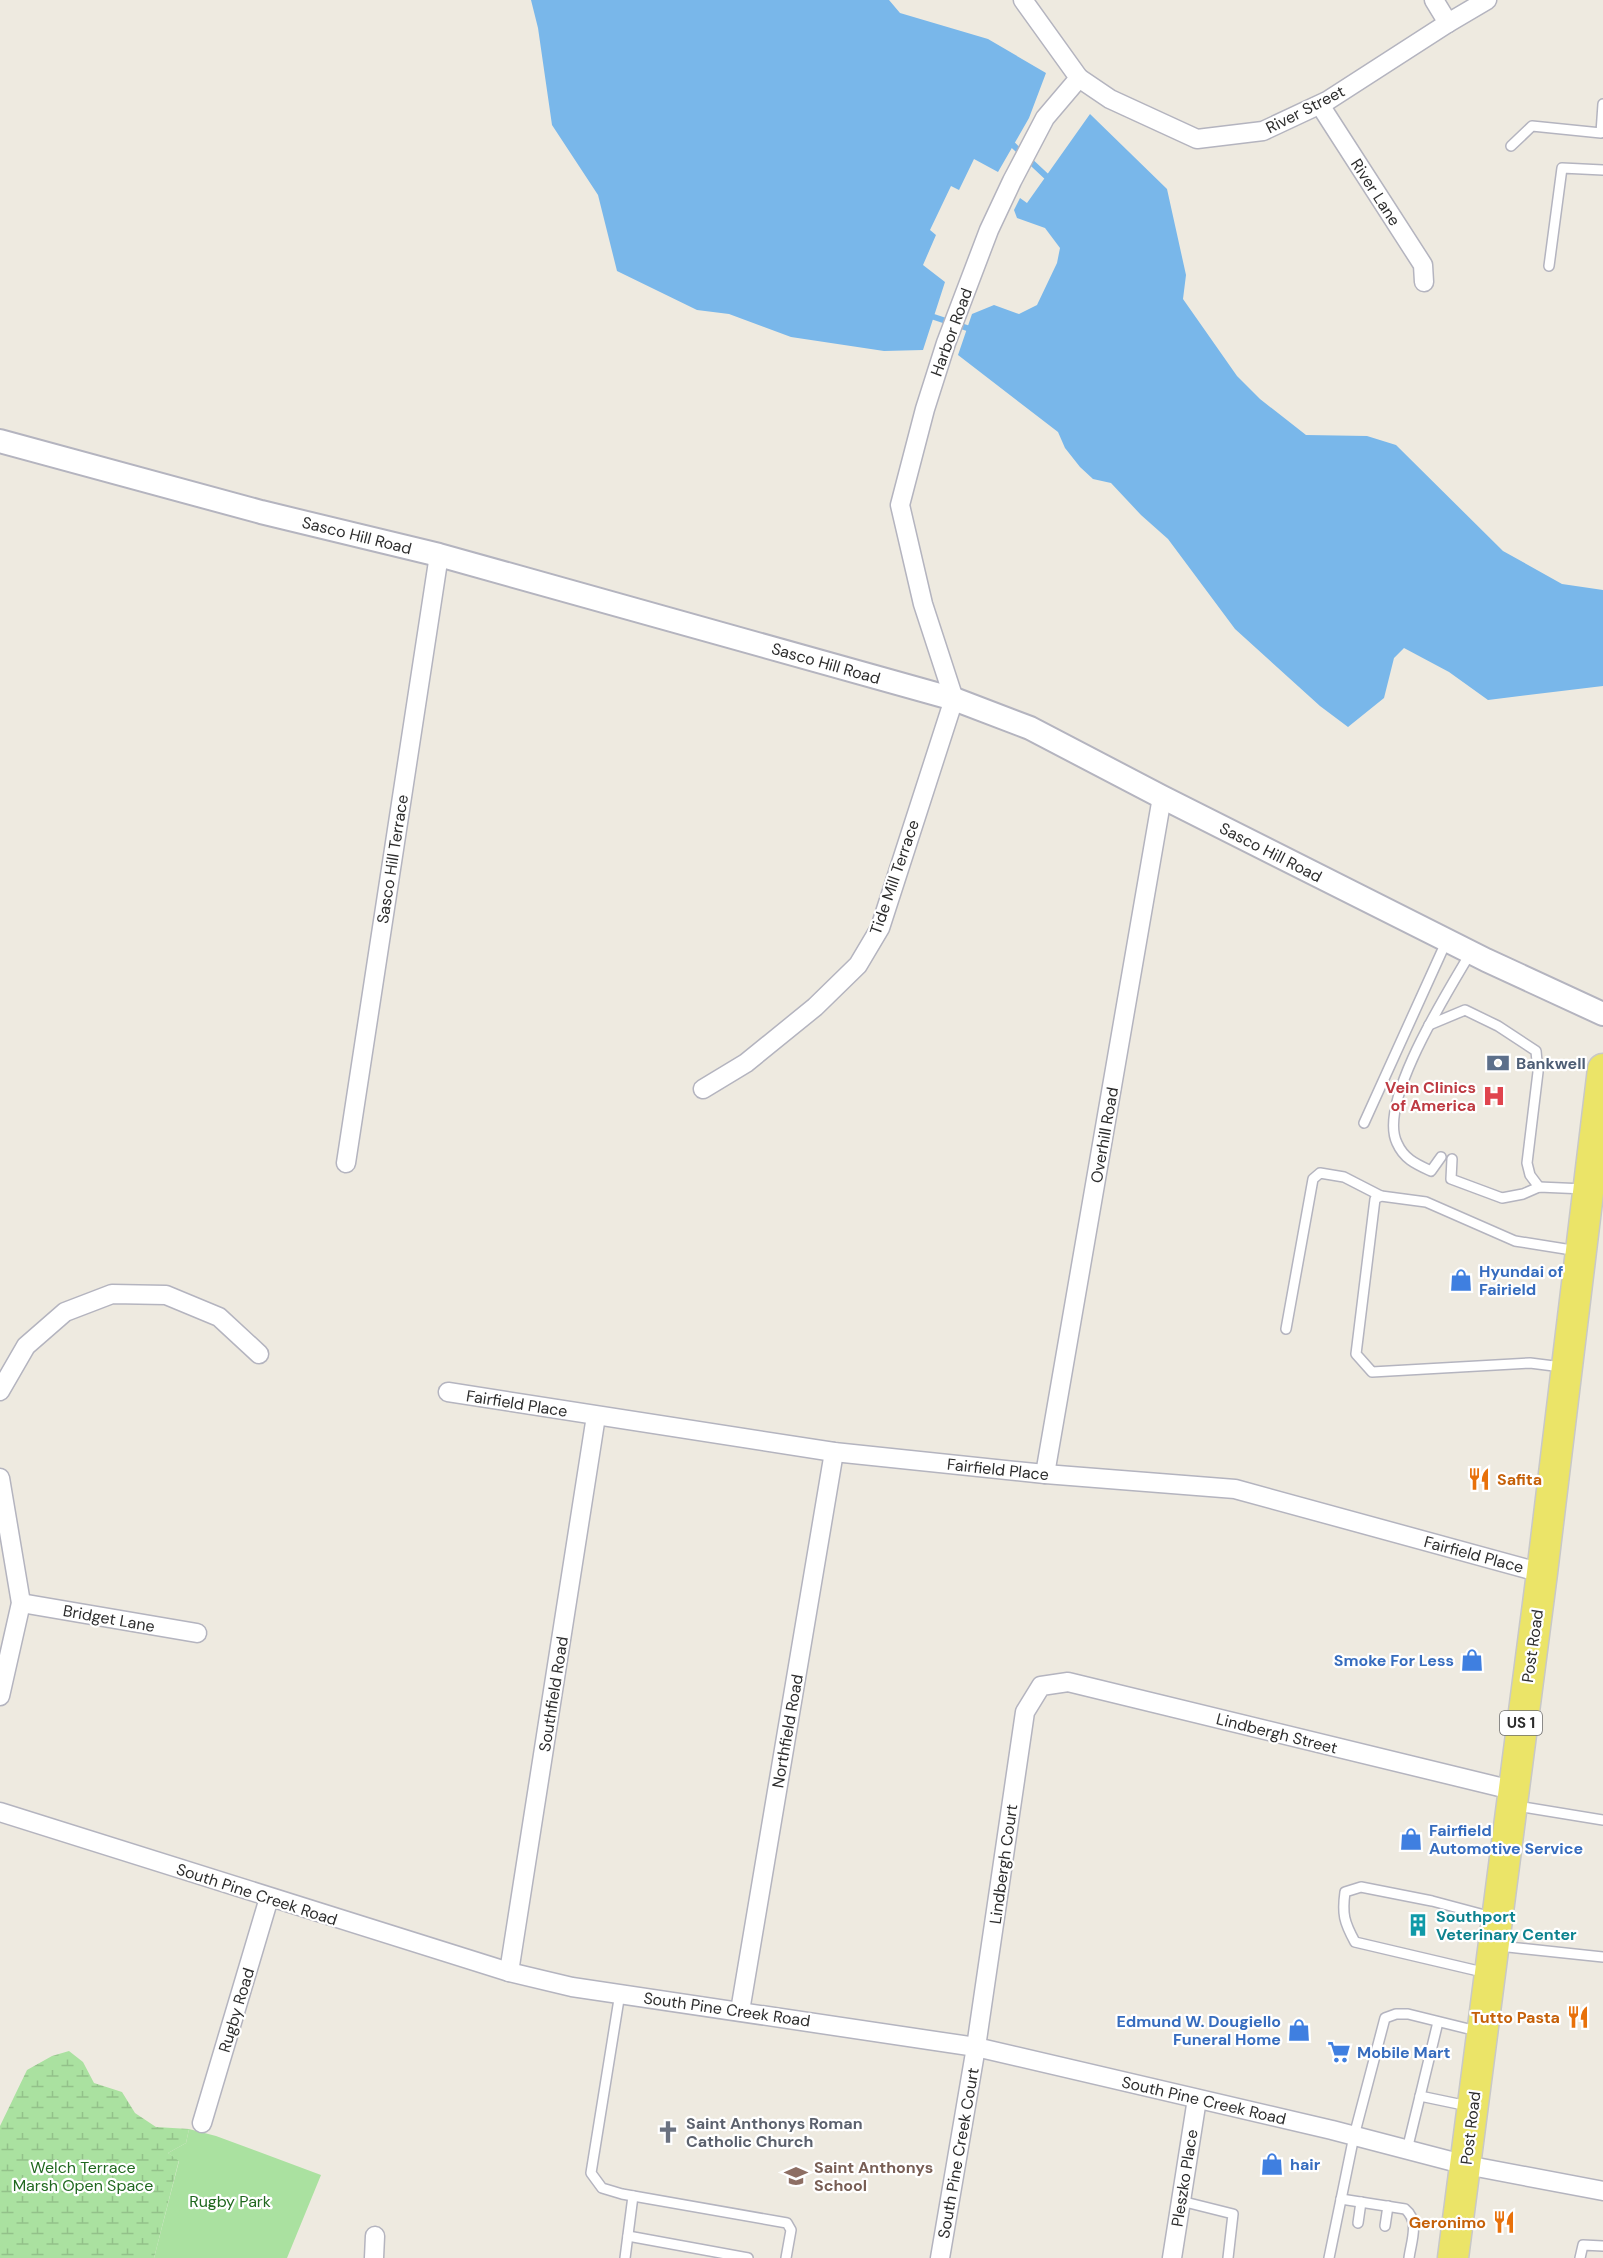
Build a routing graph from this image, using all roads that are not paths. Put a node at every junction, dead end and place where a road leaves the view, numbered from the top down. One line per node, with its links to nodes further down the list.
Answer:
1 (1023, 0): 5 (street)
2 (1434, 0): 4 (street)
3 (1487, 0): 4 (street, River Street)
4 (1448, 23): 7 (street, River Street)
5 (1078, 78): 7 (street, River Street); 14 (street, Harbor Road)
6 (1603, 104): 8 (lane)
7 (1320, 105): 11 (street, River Lane)
8 (1511, 146)
9 (1603, 170): 10 (lane)
10 (1549, 266)
11 (1424, 282)
12 (0, 441): 13 (street, Sasco Hill Road)
13 (439, 555): 14 (street, Sasco Hill Road); 25 (street, Sasco Hill Terrace)
14 (954, 699): 15 (street, Sasco Hill Road); 21 (street, Tide Mill Terrace)
15 (1162, 797): 16 (street, Sasco Hill Road); 39 (street, Overhill Road)
16 (1447, 940): 17 (street, Sasco Hill Road); 22 (lane)
17 (1470, 952): 18 (street, Sasco Hill Road); 19 (lane)
18 (1603, 1014)
19 (1429, 1025): 26 (lane); 28 (lane)
20 (1603, 1068): 29 (main road, Post Road / US 1)
21 (703, 1089)
22 (1364, 1123)
23 (1441, 1157): 26 (lane)
24 (1452, 1159): 27 (lane)
25 (346, 1163)
26 (1431, 1171): 27 (lane)
27 (1450, 1179): 28 (lane)
28 (1539, 1187): 29 (lane)
29 (1588, 1189): 31 (main road, Post Road / US 1)
30 (1381, 1196): 31 (lane); 32 (lane); 34 (lane)
31 (1581, 1251): 34 (main road, Post Road / US 1)
32 (1286, 1329)
33 (259, 1354): 35 (street)
34 (1567, 1367): 41 (main road, Post Road / US 1)
35 (0, 1391)
36 (448, 1392): 37 (street, Fairfield Place)
37 (596, 1416): 38 (street, Fairfield Place); 52 (street, Southfield Road)
38 (834, 1452): 39 (street, Fairfield Place); 54 (street, Northfield Road)
39 (1045, 1474): 41 (street, Fairfield Place)
40 (0, 1478): 42 (street)
41 (1542, 1573): 46 (main road, Post Road / US 1)
42 (21, 1603): 43 (street, Bridget Lane); 45 (street)
43 (197, 1633)
44 (1041, 1686): 46 (street, Lindbergh Street); 57 (street, Lindbergh Court)
45 (0, 1696)
46 (1512, 1798): 48 (lane); 50 (main road, Post Road / US 1)
47 (0, 1812): 49 (street, South Pine Creek Road)
48 (1603, 1820)
49 (269, 1898): 52 (street, South Pine Creek Road); 61 (street, Rugby Road)
50 (1493, 1946): 50 (lane); 51 (lane); 56 (main road, Post Road / US 1)
51 (1603, 1957)
52 (509, 1972): 53 (street, South Pine Creek Road)
53 (621, 1993): 54 (street, South Pine Creek Road); 66 (lane)
54 (740, 2011): 57 (street, South Pine Creek Road)
55 (1438, 2022): 56 (lane); 58 (lane); 62 (lane)
56 (1482, 2033): 60 (main road, Post Road / US 1)
57 (976, 2047): 59 (street, South Pine Creek Road); 80 (street, South Pine Creek Court)
58 (1420, 2096): 60 (lane); 63 (lane)
59 (1197, 2099): 62 (street, South Pine Creek Road); 68 (street, Pleszko Place)
60 (1473, 2107): 64 (main road, Post Road / US 1)
61 (202, 2123)
62 (1354, 2136): 63 (street, South Pine Creek Road); 67 (lane)
63 (1407, 2150): 64 (street, South Pine Creek Road)
64 (1466, 2165): 65 (street, South Pine Creek Road); 85 (main road, Post Road / US 1)
65 (1603, 2192)
66 (633, 2196): 74 (lane); 79 (lane)
67 (1341, 2199): 69 (lane); 83 (lane)
68 (1181, 2201): 81 (street, Pleszko Place); 82 (lane)
69 (1361, 2202): 70 (lane); 71 (lane)
70 (1388, 2206): 72 (lane); 84 (lane)
71 (1358, 2223)
72 (1385, 2226)
73 (375, 2236): 76 (street)
74 (628, 2236): 77 (lane); 78 (lane)
75 (1603, 2246): 86 (lane)
76 (374, 2258)
77 (625, 2258)
78 (748, 2258)
79 (786, 2258)
80 (940, 2258)
81 (1172, 2258)
82 (1228, 2258)
83 (1329, 2258)
84 (1409, 2258)
85 (1453, 2258)
86 (1580, 2258)

